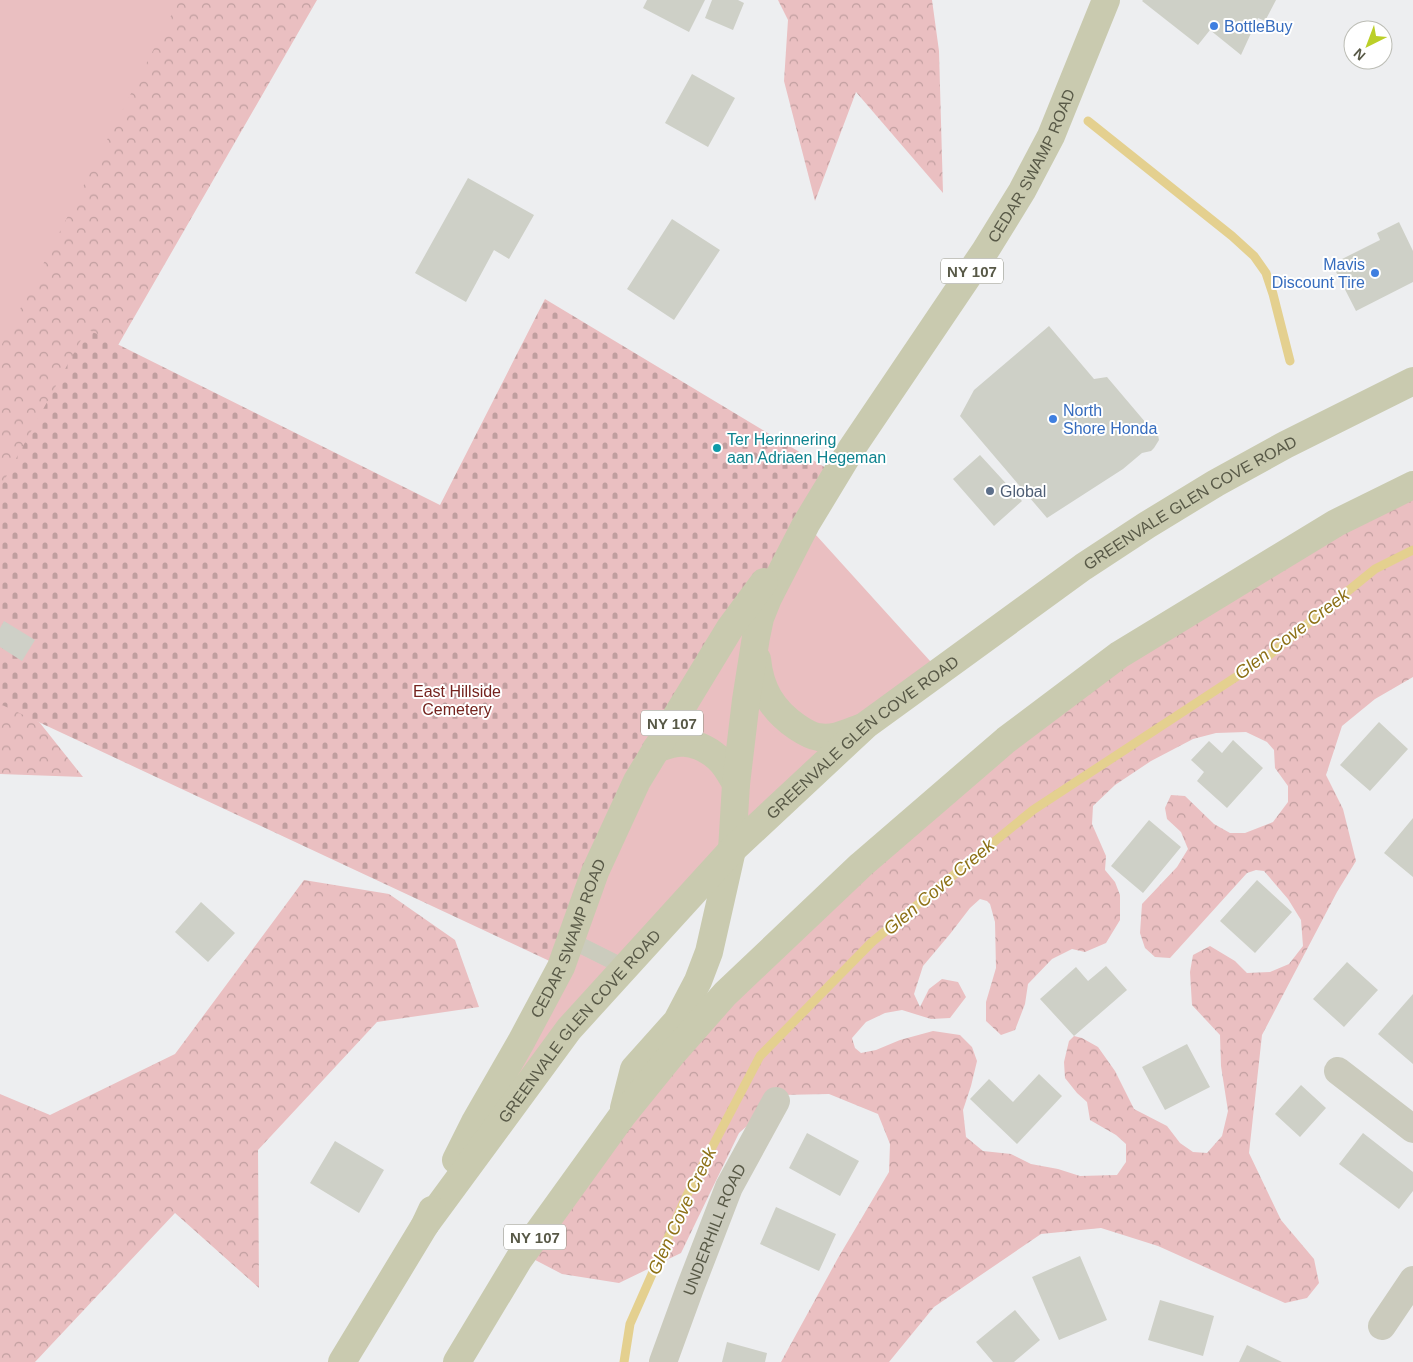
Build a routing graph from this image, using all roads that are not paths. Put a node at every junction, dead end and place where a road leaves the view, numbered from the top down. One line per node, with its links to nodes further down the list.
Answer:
1 (1106, 0): 4 (main road, CEDAR SWAMP ROAD / NY 107)
2 (1413, 381): 6 (main road, GREENVALE GLEN COVE ROAD)
3 (1413, 486): 14 (main road)
4 (806, 524): 5 (main road, CEDAR SWAMP ROAD / NY 107); 7 (main road, CEDAR SWAMP ROAD / NY 107)
5 (756, 637): 6 (main road); 8 (main road, CEDAR SWAMP ROAD / NY 107)
6 (866, 726): 9 (main road, GREENVALE GLEN COVE ROAD)
7 (656, 749): 8 (main road); 10 (main road, CEDAR SWAMP ROAD / NY 107)
8 (736, 784): 9 (main road, CEDAR SWAMP ROAD / NY 107)
9 (732, 850): 11 (main road, GREENVALE GLEN COVE ROAD); 14 (main road, NY 107)
10 (570, 940): 11 (lane); 16 (main road, CEDAR SWAMP ROAD / NY 107)
11 (624, 968): 16 (main road, GREENVALE GLEN COVE ROAD)
12 (1338, 1071): 15 (street)
13 (776, 1101): 21 (street, UNDERHILL ROAD)
14 (622, 1116): 20 (main road, NY 107)
15 (1413, 1129)
16 (425, 1225): 19 (main road, CEDAR SWAMP ROAD / NY 107)
17 (1413, 1280): 18 (street)
18 (1382, 1326)
19 (342, 1362)
20 (457, 1362)
21 (664, 1362)

